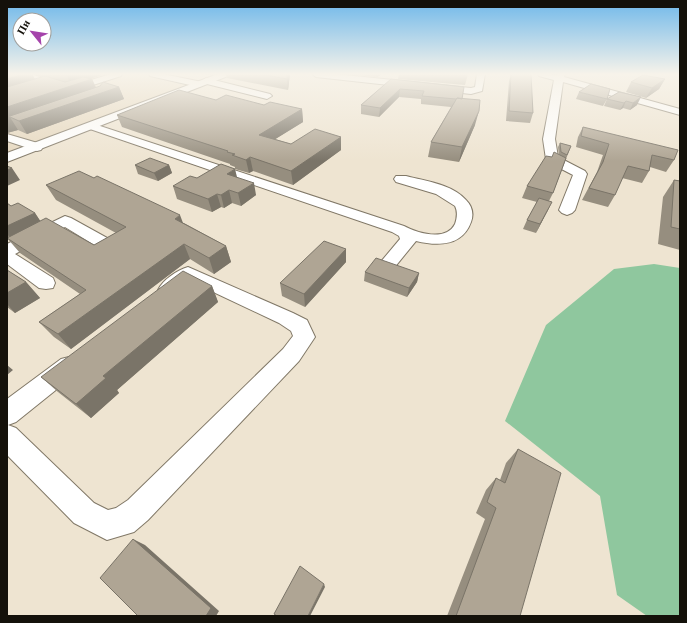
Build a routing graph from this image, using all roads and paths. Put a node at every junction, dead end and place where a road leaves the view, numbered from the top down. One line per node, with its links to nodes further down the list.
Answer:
1 (149, 103): 5 (main road)
2 (555, 103): 10 (street)
3 (650, 103): 4 (street)
4 (680, 112)
5 (91, 126): 7 (main road); 11 (street)
6 (7, 137): 7 (street)
7 (37, 146): 8 (main road)
8 (7, 158)
9 (401, 179): 11 (street)
10 (567, 210)
11 (406, 234): 15 (street)
12 (112, 248): 13 (street)
13 (7, 251)
14 (7, 256): 16 (street)
15 (388, 264)
16 (46, 283)
17 (151, 303): 20 (street)
18 (88, 351): 19 (street)
19 (7, 414)
20 (7, 437)

